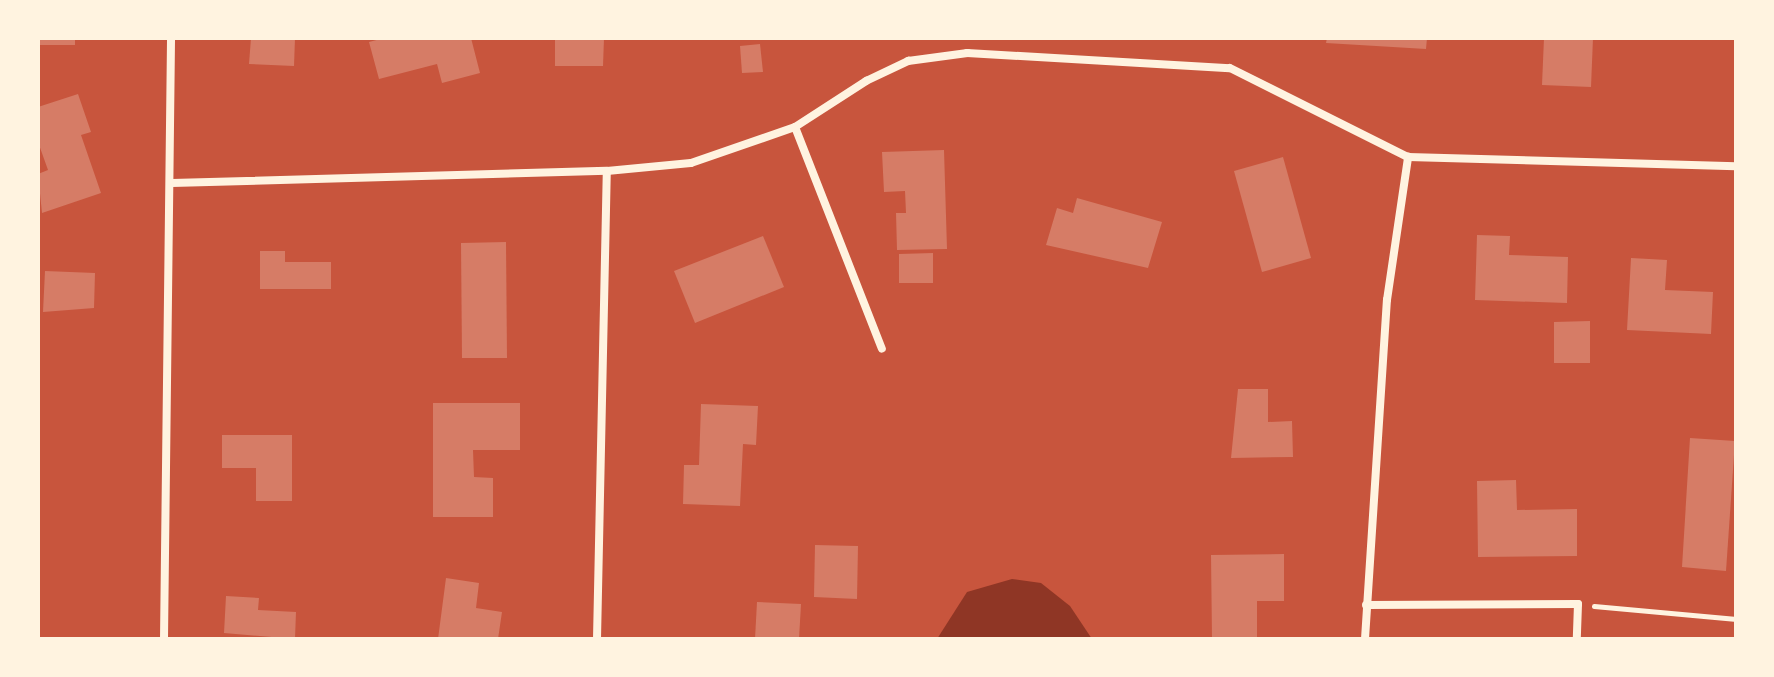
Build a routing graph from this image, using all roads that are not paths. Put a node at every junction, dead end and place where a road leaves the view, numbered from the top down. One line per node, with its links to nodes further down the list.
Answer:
1 (171, 38): 6 (street)
2 (795, 127): 3 (street); 5 (street); 7 (street)
3 (1408, 157): 4 (street); 8 (street)
4 (1736, 166)
5 (607, 171): 6 (street); 10 (street)
6 (172, 183): 9 (street)
7 (882, 349)
8 (1366, 605): 11 (street); 12 (street)
9 (164, 639)
10 (597, 639)
11 (1365, 639)
12 (1577, 639)

